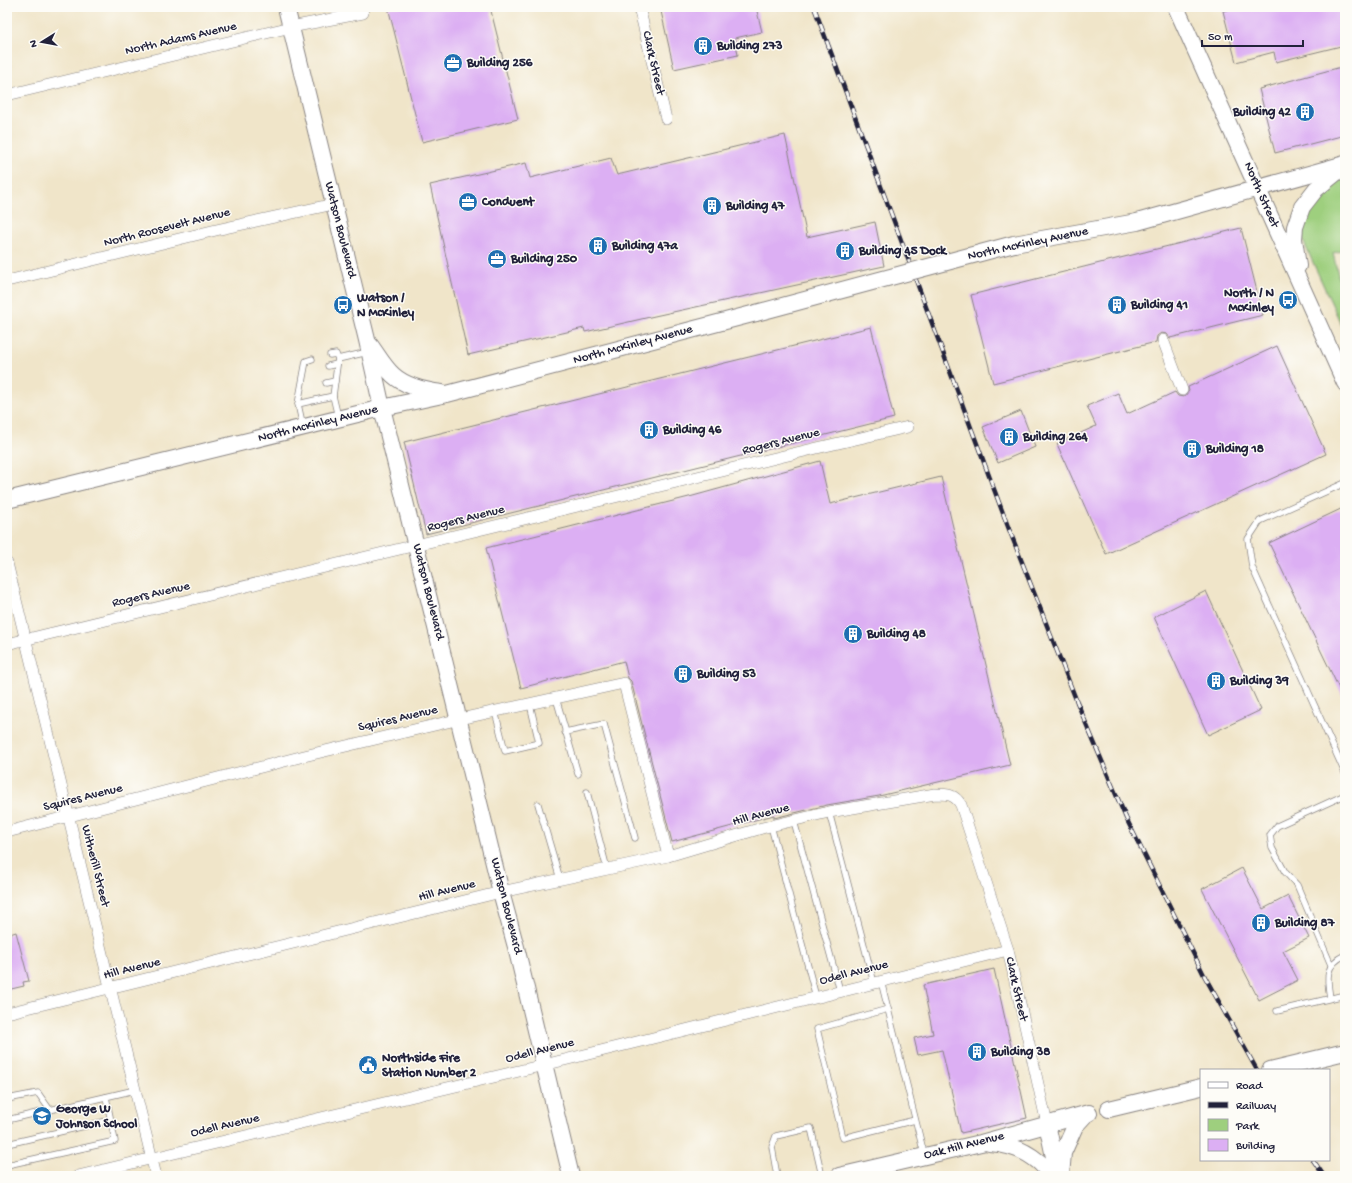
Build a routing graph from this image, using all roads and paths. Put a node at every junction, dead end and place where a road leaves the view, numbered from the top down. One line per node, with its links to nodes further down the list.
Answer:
1 (286, 7): 5 (street, Watson Boulevard)
2 (639, 7): 7 (street, Clark Street)
3 (1176, 7): 9 (street, North Street)
4 (363, 13): 5 (street, North Adams Avenue)
5 (291, 27): 6 (street, North Adams Avenue); 10 (street, Watson Boulevard)
6 (7, 95)
7 (666, 118)
8 (1345, 165): 9 (street, North McKinley Avenue); 12 (street)
9 (1257, 187): 12 (street, North Street); 27 (street, North McKinley Avenue, bridge)
10 (334, 204): 11 (street, North Roosevelt Avenue); 14 (street, Watson Boulevard)
11 (7, 281)
12 (1301, 287): 23 (street, North Street)
13 (1163, 340): 26 (street)
14 (368, 346): 17 (lane); 27 (street); 30 (street, Watson Boulevard)
15 (330, 355): 17 (lane)
16 (312, 359): 20 (lane)
17 (338, 362): 18 (lane); 21 (lane)
18 (328, 366)
19 (311, 370): 20 (lane)
20 (304, 372): 25 (lane)
21 (335, 381): 22 (lane); 28 (lane)
22 (326, 383)
23 (1345, 383)
24 (308, 387): 25 (lane)
25 (301, 389): 29 (lane)
26 (1182, 390)
27 (448, 394): 30 (street, North McKinley Avenue)
28 (333, 396): 29 (lane); 31 (lane)
29 (298, 404): 32 (lane)
30 (382, 408): 31 (street, North McKinley Avenue); 36 (street, Watson Boulevard)
31 (338, 419): 32 (street, North McKinley Avenue)
32 (303, 427): 35 (street, North McKinley Avenue)
33 (908, 427): 36 (street, Rogers Avenue)
34 (1345, 483): 45 (lane)
35 (7, 500)
36 (416, 546): 38 (street, Rogers Avenue); 43 (street, Watson Boulevard)
37 (7, 563): 38 (street, Witherill Street)
38 (26, 639): 39 (street, Rogers Avenue); 52 (street, Witherill Street)
39 (7, 644)
40 (556, 698): 41 (street, Squires Avenue); 44 (lane); 57 (street, Squires Avenue)
41 (530, 704): 42 (street, Squires Avenue); 42 (lane)
42 (495, 711): 43 (street, Squires Avenue)
43 (460, 719): 52 (street, Squires Avenue); 60 (street, Watson Boulevard)
44 (566, 732): 46 (lane); 56 (lane)
45 (1345, 773)
46 (578, 774)
47 (587, 792): 58 (lane)
48 (1345, 795): 63 (lane)
49 (538, 804): 59 (lane)
50 (961, 805): 51 (street, Hill Avenue); 61 (street, Clark Street)
51 (829, 812): 53 (street, Hill Avenue); 64 (lane)
52 (69, 817): 55 (street, Squires Avenue); 65 (street, Witherill Street)
53 (794, 821): 54 (street, Hill Avenue); 66 (lane)
54 (771, 826): 57 (street, Hill Avenue); 68 (lane)
55 (7, 832)
56 (635, 838)
57 (668, 856): 58 (street, Hill Avenue)
58 (607, 869): 59 (street, Hill Avenue)
59 (560, 879): 60 (street, Hill Avenue)
60 (502, 892): 65 (street, Hill Avenue); 74 (street, Watson Boulevard)
61 (1008, 950): 64 (street, Odell Avenue); 85 (street, Clark Street)
62 (1345, 955): 63 (lane)
63 (1331, 965): 69 (lane)
64 (877, 982): 66 (street, Odell Avenue); 70 (lane)
65 (110, 988): 72 (street, Hill Avenue); 77 (street, Witherill Street)
66 (840, 991): 68 (street, Odell Avenue)
67 (1345, 995): 69 (lane)
68 (816, 997): 74 (street, Odell Avenue)
69 (1330, 998): 71 (lane)
70 (888, 1010): 84 (lane); 84 (lane)
71 (1277, 1011)
72 (7, 1013)
73 (1345, 1052): 75 (street)
74 (544, 1064): 89 (street, Odell Avenue); 93 (street, Watson Boulevard)
75 (1274, 1069)
76 (1200, 1087): 80 (street)
77 (135, 1090): 78 (lane); 89 (street, Witherill Street)
78 (106, 1097): 81 (lane); 83 (lane)
79 (7, 1099): 81 (lane)
80 (1109, 1109)
81 (50, 1110): 82 (lane)
82 (7, 1120)
83 (111, 1120): 87 (lane); 90 (lane)
84 (915, 1120): 88 (lane)
85 (1047, 1124): 86 (street, Oak Hill Avenue); 98 (street, Clark Street); 98 (street, Oak Hill Avenue)
86 (981, 1143): 88 (street, Oak Hill Avenue); 97 (street)
87 (7, 1144)
88 (924, 1156): 96 (street, Oak Hill Avenue)
89 (152, 1158): 91 (street, Odell Avenue); 92 (street, Witherill Street)
90 (7, 1165)
91 (78, 1176)
92 (156, 1176)
93 (571, 1176)
94 (777, 1176): 95 (lane)
95 (822, 1176)
96 (839, 1176)
97 (1052, 1176)
98 (1060, 1176)

